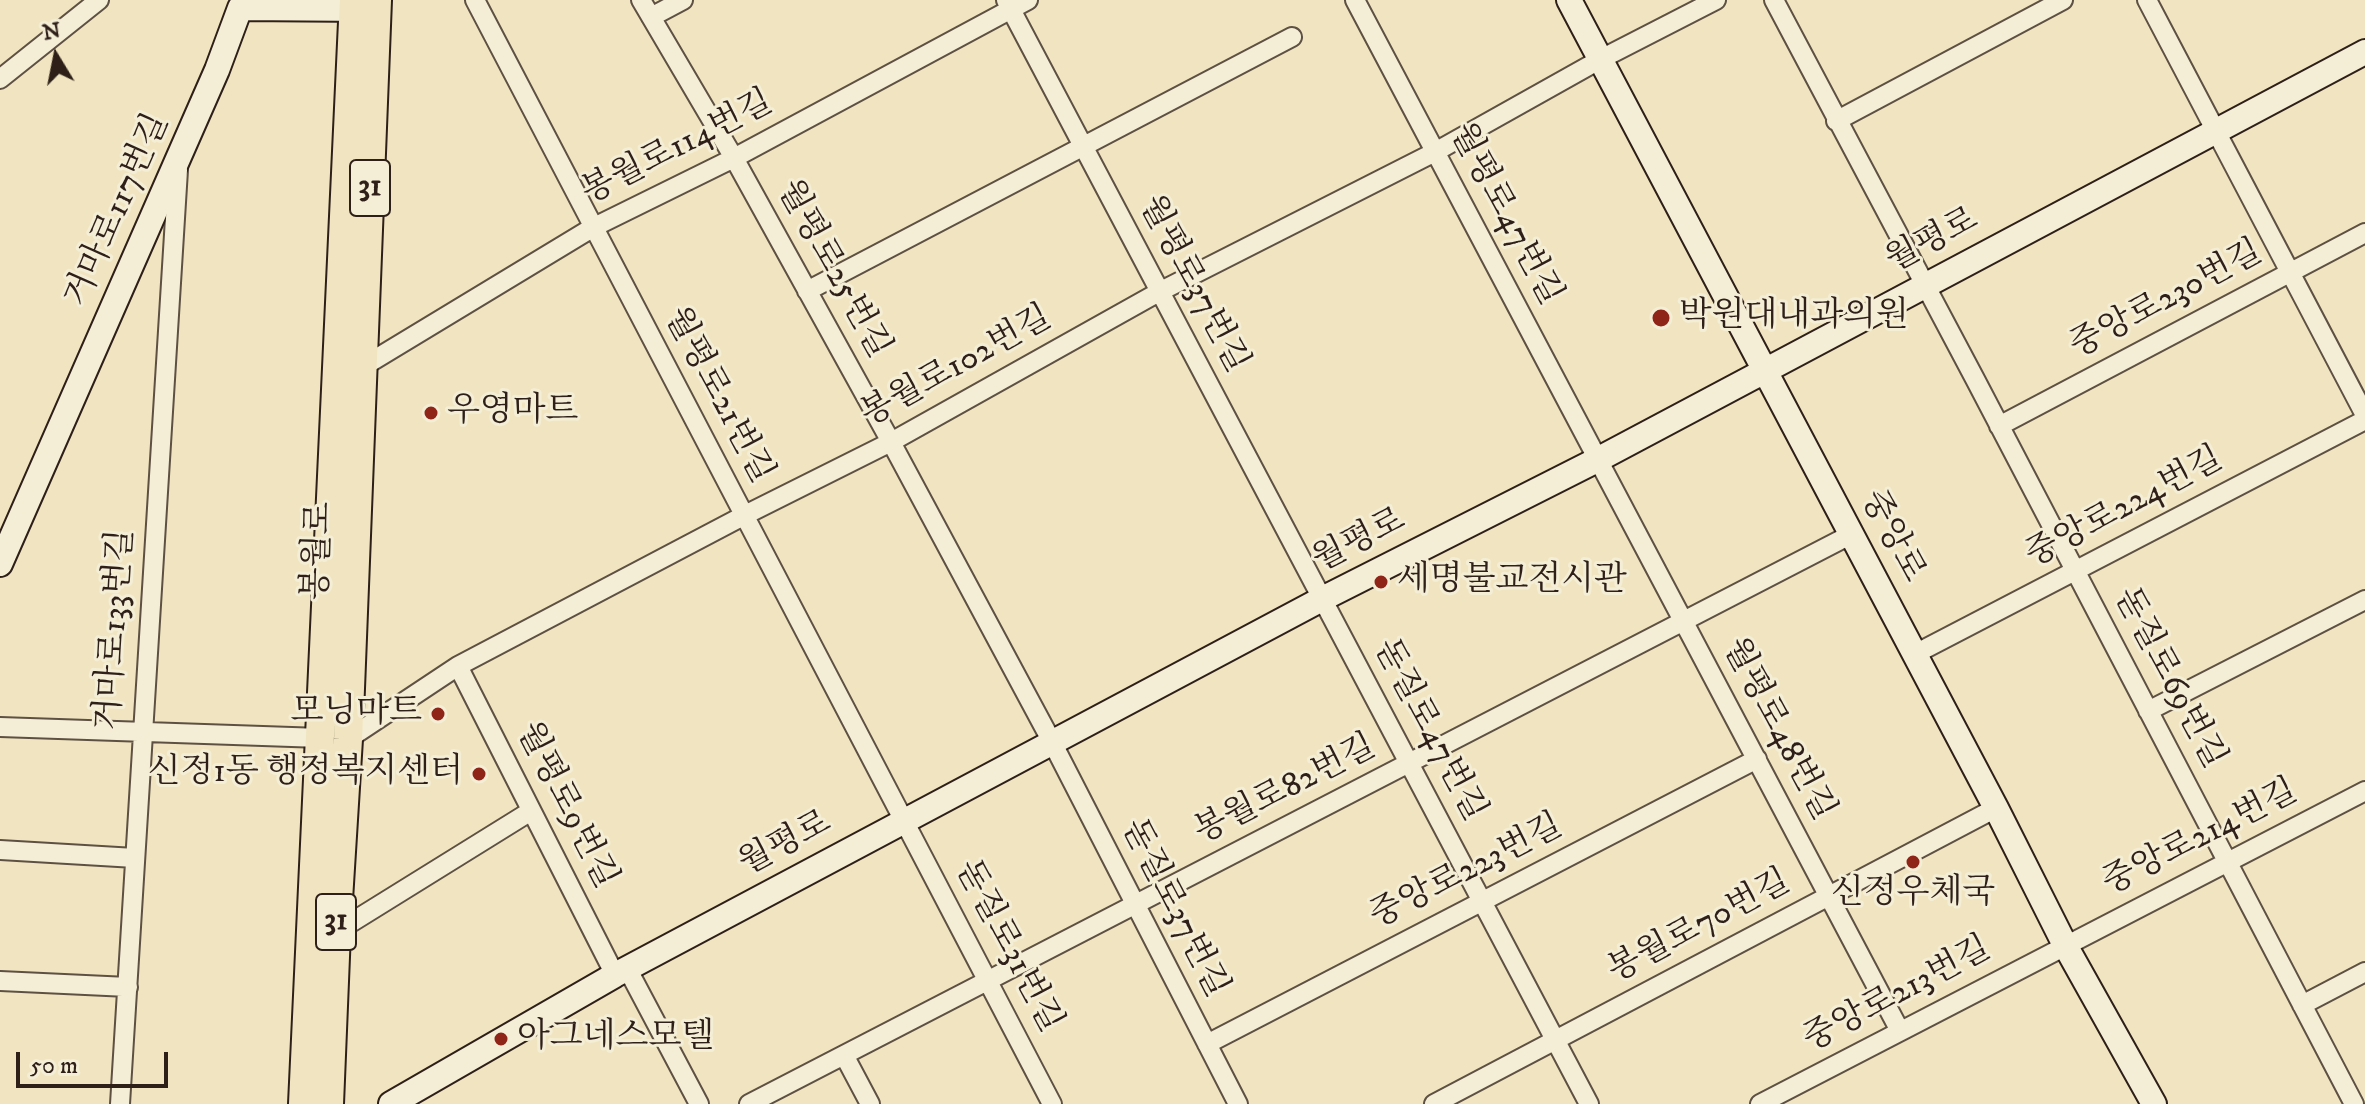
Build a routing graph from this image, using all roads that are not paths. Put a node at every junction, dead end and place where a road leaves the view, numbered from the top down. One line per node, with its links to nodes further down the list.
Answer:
1 (99, 0): 18 (street)
2 (475, 0): 25 (street, 월평로21번길)
3 (641, 0): 14 (street, 월평로25번길)
4 (683, 0): 14 (street)
5 (1028, 0): 12 (street, 봉월로114번길)
6 (1355, 0): 22 (street, 월평로47번길)
7 (1569, 0): 17 (main road, 중앙로)
8 (1716, 0): 17 (street, 봉월로102번길)
9 (1774, 0): 19 (street, 돋질로69번길)
10 (2063, 0): 19 (street)
11 (2147, 0): 20 (street)
12 (1009, 4): 21 (street, 월평로37번길); 23 (street, 봉월로114번길)
13 (365, 5): 24 (main road, 거마로117번길); 31 (main road, 봉월로 / 31); 46 (main road)
14 (651, 17): 23 (street, 월평로25번길)
15 (1292, 37): 21 (street)
16 (2365, 52): 20 (main road, 월평로)
17 (1601, 59): 22 (street, 봉월로102번길); 32 (main road, 중앙로)
18 (0, 79)
19 (1836, 121): 28 (street, 돋질로69번길)
20 (2216, 131): 27 (street); 28 (main road, 월평로)
21 (1083, 147): 29 (street); 30 (street, 월평로37번길)
22 (1435, 152): 30 (street, 봉월로102번길); 36 (street, 월평로47번길)
23 (734, 158): 25 (street, 봉월로114번길); 29 (street, 월평로25번길)
24 (178, 159): 39 (main road, 거마로117번길); 49 (street, 거마로133번길)
25 (592, 228): 31 (street, 봉월로114번길); 37 (street, 월평로21번길)
26 (2365, 233): 27 (street, 중앙로230번길)
27 (2290, 273): 33 (street); 34 (street, 중앙로230번길)
28 (1923, 285): 32 (main road, 월평로); 34 (street, 돋질로69번길)
29 (807, 291): 35 (street, 월평로25번길)
30 (1159, 292): 35 (street, 봉월로102번길); 41 (street, 월평로37번길)
31 (364, 366): 46 (main road, 봉월로 / 31)
32 (1765, 369): 36 (main road, 월평로); 38 (main road, 중앙로)
33 (2365, 418): 40 (street, 중앙로224번길)
34 (1999, 426): 40 (street, 돋질로69번길)
35 (891, 442): 37 (street, 봉월로102번길); 51 (street, 월평로25번길)
36 (1597, 460): 41 (main road, 월평로); 43 (street, 월평로48번길)
37 (745, 515): 45 (street, 봉월로102번길); 57 (street, 월평로21번길)
38 (1852, 534): 43 (street, 봉월로82번길); 44 (main road, 중앙로)
39 (0, 564)
40 (2075, 571): 44 (street, 중앙로224번길); 47 (street, 돋질로69번길)
41 (1322, 599): 51 (main road, 월평로); 53 (street, 돋질로47번길)
42 (2365, 600): 47 (street)
43 (1683, 622): 52 (street, 월평로48번길); 53 (street, 봉월로82번길)
44 (1915, 654): 55 (main road, 중앙로)
45 (458, 666): 50 (street, 봉월로102번길); 56 (street, 월평로9번길)
46 (338, 668): 50 (main road, 봉월로 / 31)
47 (2148, 711): 60 (street, 돋질로69번길)
48 (0, 727): 49 (street)
49 (143, 731): 50 (street); 59 (street, 거마로133번길)
50 (334, 739): 64 (main road, 봉월로 / 31); 77 (main road)
51 (1052, 742): 57 (main road, 월평로); 63 (street, 돋질로37번길)
52 (1757, 759): 61 (street, 월평로48번길); 62 (street, 중앙로223번길)
53 (1409, 763): 62 (street, 돋질로47번길); 63 (street, 봉월로82번길)
54 (2365, 791): 60 (street, 중앙로214번길)
55 (1996, 808): 61 (street, 봉월로70번길); 65 (main road, 중앙로)
56 (531, 811): 64 (street); 66 (street, 월평로9번길)
57 (905, 820): 66 (main road, 월평로); 69 (street, 돋질로31번길)
58 (0, 850): 59 (street)
59 (135, 858): 70 (street, 거마로133번길)
60 (2227, 862): 65 (street, 중앙로214번길); 71 (street, 돋질로69번길)
61 (1828, 896): 72 (street, 월평로48번길); 73 (street, 봉월로70번길)
62 (1482, 902): 73 (street, 돋질로47번길); 74 (street, 중앙로223번길)
63 (1135, 905): 69 (street, 봉월로82번길); 74 (street, 돋질로37번길)
64 (336, 932): 78 (main road, 봉월로 / 31)
65 (2065, 945): 72 (street, 중앙로213번길); 88 (main road, 중앙로)
66 (621, 971): 79 (main road, 월평로); 80 (street, 월평로9번길)
67 (2365, 972): 71 (street)
68 (0, 981): 70 (street)
69 (988, 981): 75 (street, 봉월로82번길); 83 (street, 돋질로31번길)
70 (128, 987): 76 (street, 거마로133번길)
71 (2302, 1005): 89 (street, 돋질로69번길)
72 (1900, 1031): 87 (street, 중앙로213번길)
73 (1555, 1040): 85 (street, 봉월로70번길); 86 (street, 돋질로47번길)
74 (1207, 1044): 84 (street, 돋질로37번길)
75 (844, 1055): 81 (street, 봉월로82번길); 82 (street)
76 (120, 1104)
77 (303, 1104)
78 (329, 1104)
79 (391, 1104)
80 (699, 1104)
81 (749, 1104)
82 (870, 1104)
83 (1052, 1104)
84 (1238, 1104)
85 (1434, 1104)
86 (1589, 1104)
87 (1760, 1104)
88 (2154, 1104)
89 (2354, 1104)

